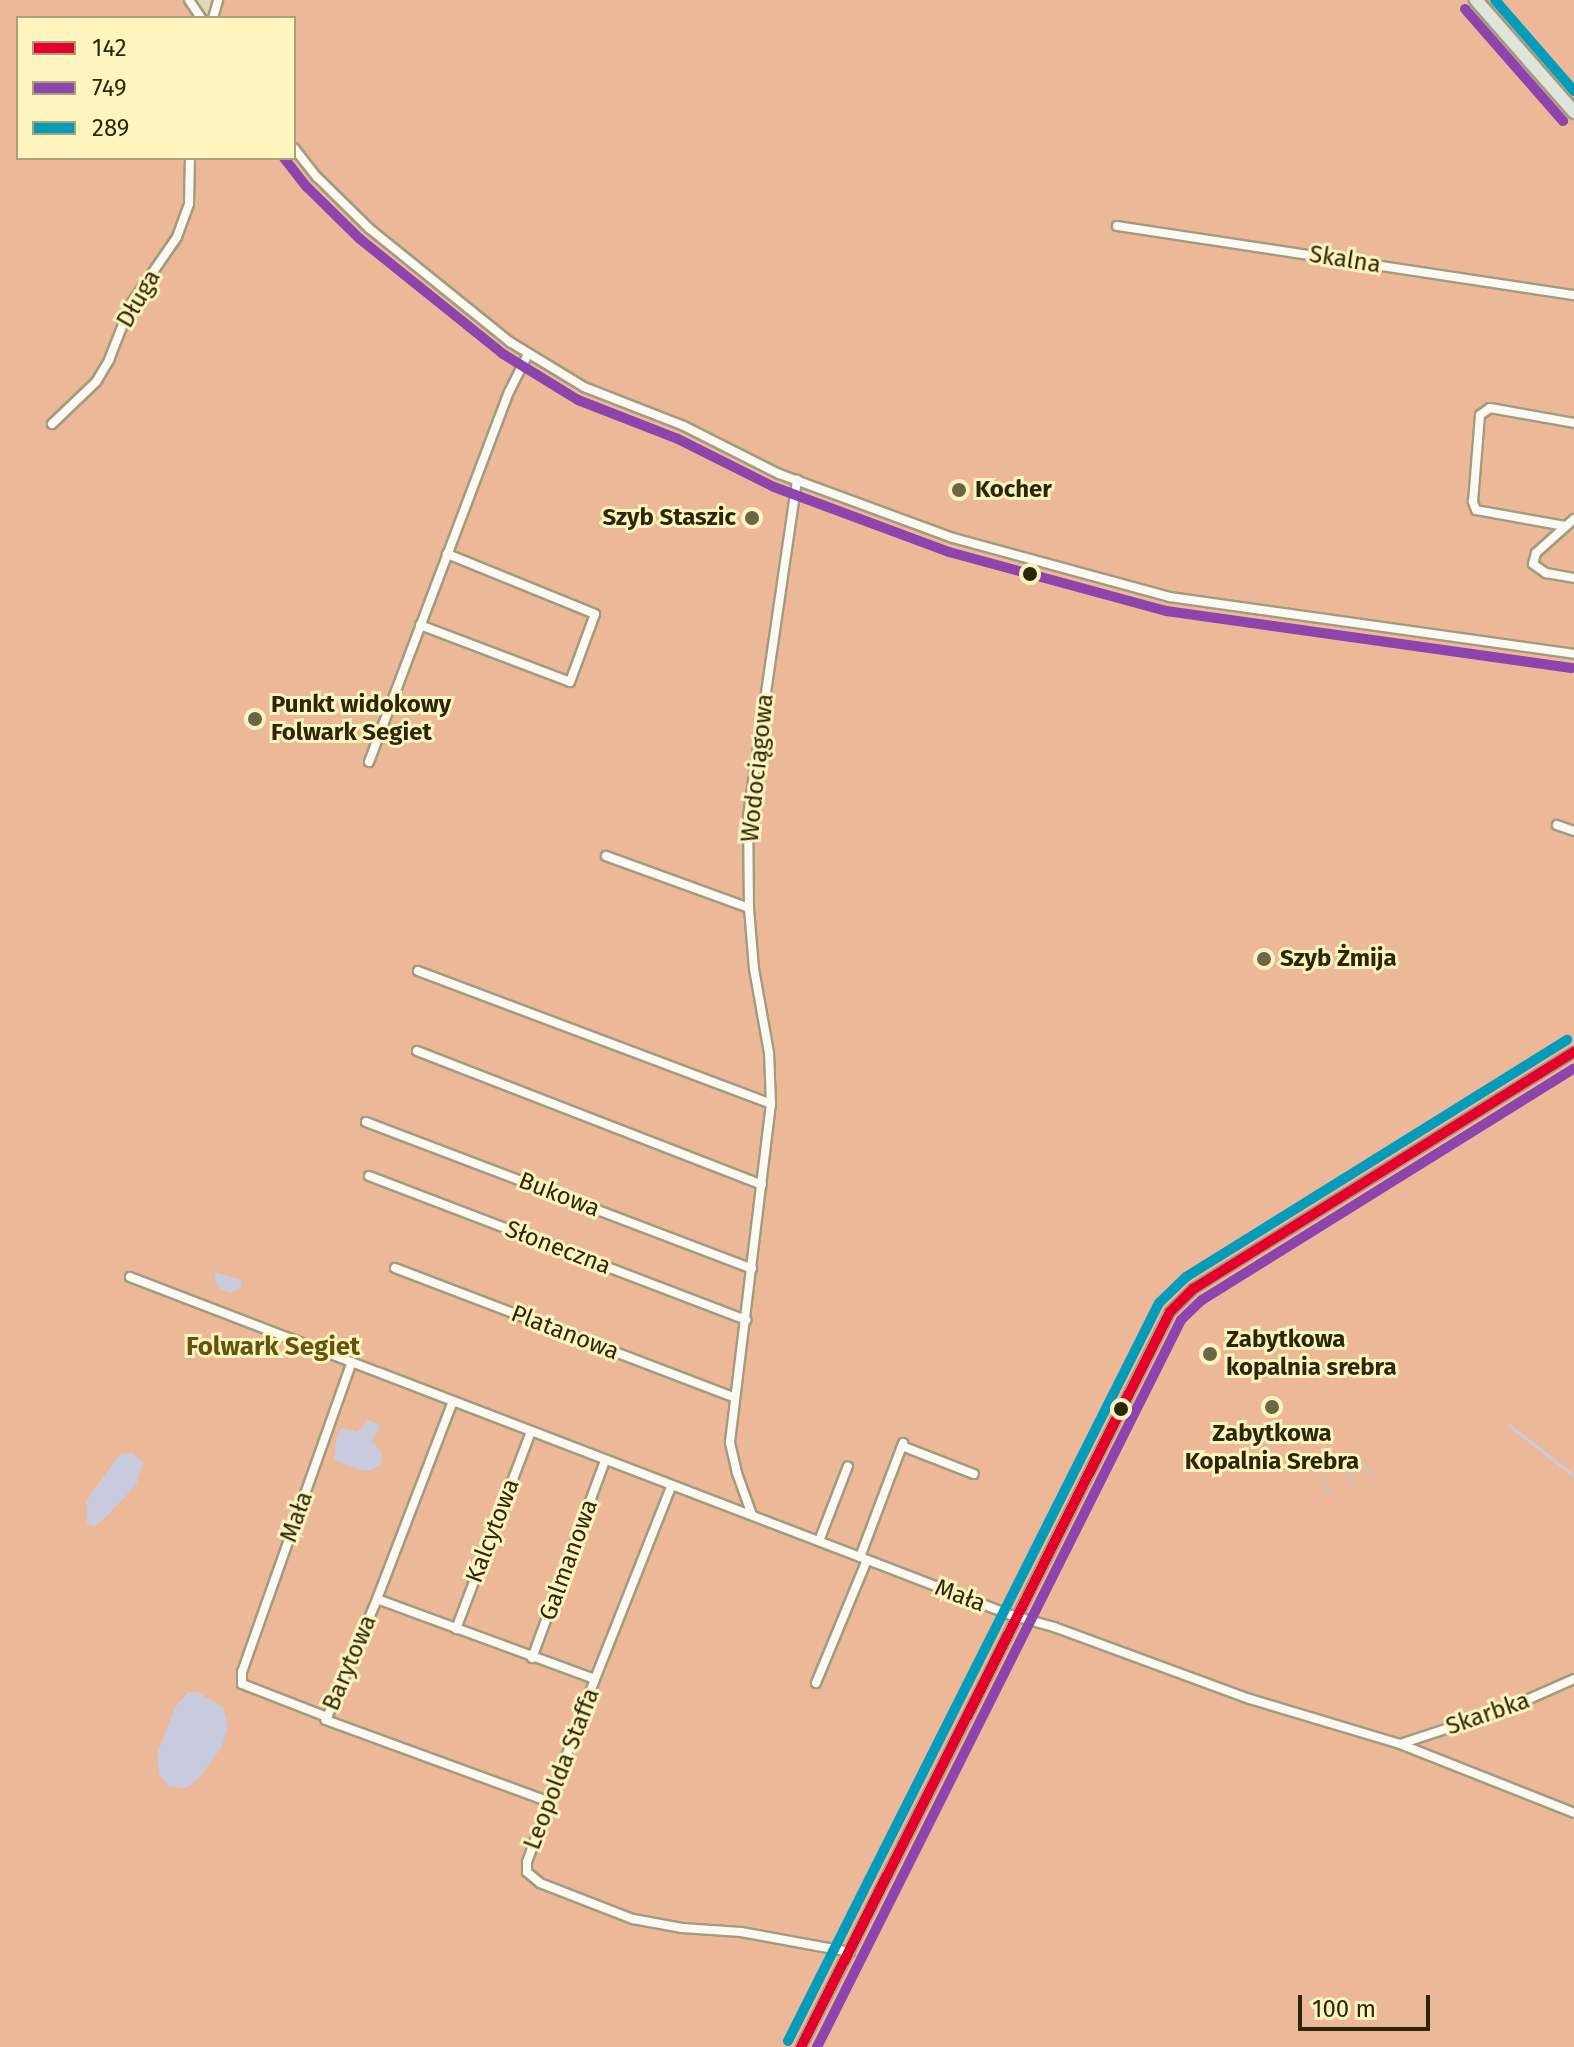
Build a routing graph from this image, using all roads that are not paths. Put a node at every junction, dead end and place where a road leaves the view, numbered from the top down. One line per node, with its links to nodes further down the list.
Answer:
1 (1476, 0): 2 (main road)
2 (1574, 112)
3 (296, 151): 7 (street)
4 (190, 160): 9 (street, Długa)
5 (1117, 226): 6 (street, Skalna)
6 (1574, 295)
7 (528, 354): 10 (street); 13 (street)
8 (1574, 423): 12 (street)
9 (52, 424)
10 (797, 480): 16 (street); 21 (street, Wodociągowa)
11 (1574, 519): 12 (street)
12 (1565, 526): 14 (street)
13 (447, 554): 15 (street); 15 (street)
14 (1574, 578)
15 (420, 625): 17 (street)
16 (1574, 654)
17 (369, 762)
18 (1557, 825): 19 (street)
19 (1574, 831)
20 (606, 856): 21 (street)
21 (749, 908): 25 (street, Wodociągowa)
22 (418, 971): 25 (street)
23 (417, 1051): 28 (street)
24 (1574, 1052): 45 (street)
25 (771, 1104): 28 (street, Wodociągowa)
26 (366, 1122): 30 (street, Bukowa)
27 (369, 1176): 32 (street, Słoneczna)
28 (762, 1185): 30 (street, Wodociągowa)
29 (395, 1268): 34 (street, Platanowa)
30 (752, 1269): 32 (street, Wodociągowa)
31 (130, 1277): 33 (street, Mała)
32 (747, 1320): 34 (street, Wodociągowa)
33 (352, 1362): 35 (street, Mała); 51 (street, Mała)
34 (735, 1398): 41 (street, Wodociągowa)
35 (453, 1401): 36 (street, Mała); 44 (street)
36 (531, 1432): 37 (street, Mała); 46 (street, Kalcytowa)
37 (605, 1461): 40 (street, Mała); 47 (street, Galmanowa)
38 (848, 1466): 42 (street)
39 (974, 1474): 43 (street)
40 (671, 1487): 41 (street, Mała); 48 (street, Leopolda Staffa)
41 (752, 1515): 42 (street, Mała)
42 (819, 1541): 43 (street, Mała)
43 (863, 1558): 45 (street, Mała); 50 (street)
44 (377, 1599): 46 (street, Barytowa); 51 (street, Barytowa)
45 (1017, 1615): 52 (street, Mała); 55 (street)
46 (456, 1629): 47 (street, Barytowa)
47 (532, 1658): 48 (street, Barytowa)
48 (595, 1679): 53 (street, Leopolda Staffa)
49 (1574, 1679): 52 (street, Skarbka)
50 (816, 1683)
51 (327, 1717): 53 (street, Barytowa)
52 (1400, 1744): 54 (street, Mała)
53 (550, 1802): 55 (street, Leopolda Staffa)
54 (1574, 1813)
55 (850, 1952): 56 (street)
56 (801, 2047)

